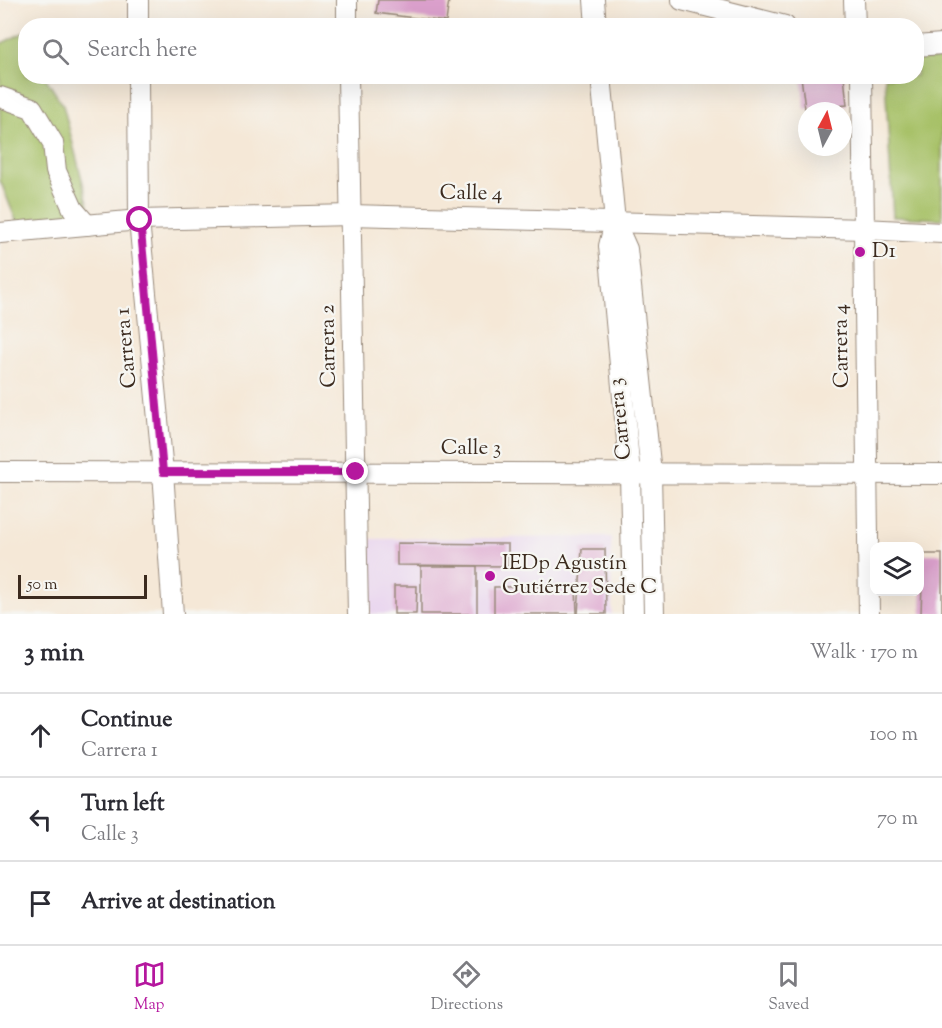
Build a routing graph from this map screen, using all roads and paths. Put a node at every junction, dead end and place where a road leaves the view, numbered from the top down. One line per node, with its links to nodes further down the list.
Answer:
1 (138, 0): 6 (street)
2 (347, 0): 7 (street)
3 (594, 0): 8 (street)
4 (682, 0): 9 (street)
5 (854, 0): 10 (street)
6 (138, 18)
7 (347, 18)
8 (595, 18)
9 (753, 18)
10 (855, 18)
11 (942, 44): 12 (street)
12 (924, 45)
13 (138, 84): 19 (street, Carrera 1)
14 (348, 84): 18 (street, Carrera 2)
15 (602, 84): 20 (street, Carrera 3)
16 (862, 84): 22 (street, Carrera 4)
17 (0, 97): 21 (street)
18 (351, 215): 19 (street, Calle 4); 20 (street, Calle 4); 27 (street, Carrera 2)
19 (140, 220): 21 (street, Calle 4); 26 (street, Carrera 1)
20 (615, 222): 22 (street, Calle 4); 28 (street, Carrera 3); 29 (street, Carrera 3)
21 (87, 225): 24 (street, Calle 4)
22 (864, 229): 23 (street, Calle 4); 30 (street, Carrera 4)
23 (942, 232)
24 (0, 233)
25 (0, 472): 26 (street, Calle 3)
26 (163, 472): 27 (street, Calle 3); 32 (street, Carrera 1)
27 (356, 472): 28 (street, Calle 3); 33 (street, Carrera 2)
28 (630, 473): 29 (street, Calle 3); 34 (street, Carrera 3)
29 (651, 473): 30 (street, Calle 3); 35 (street, Carrera 3)
30 (867, 474): 31 (street, Calle 3); 36 (street, Carrera 4)
31 (942, 474)
32 (173, 614)
33 (358, 614)
34 (633, 614)
35 (654, 614)
36 (869, 614)

